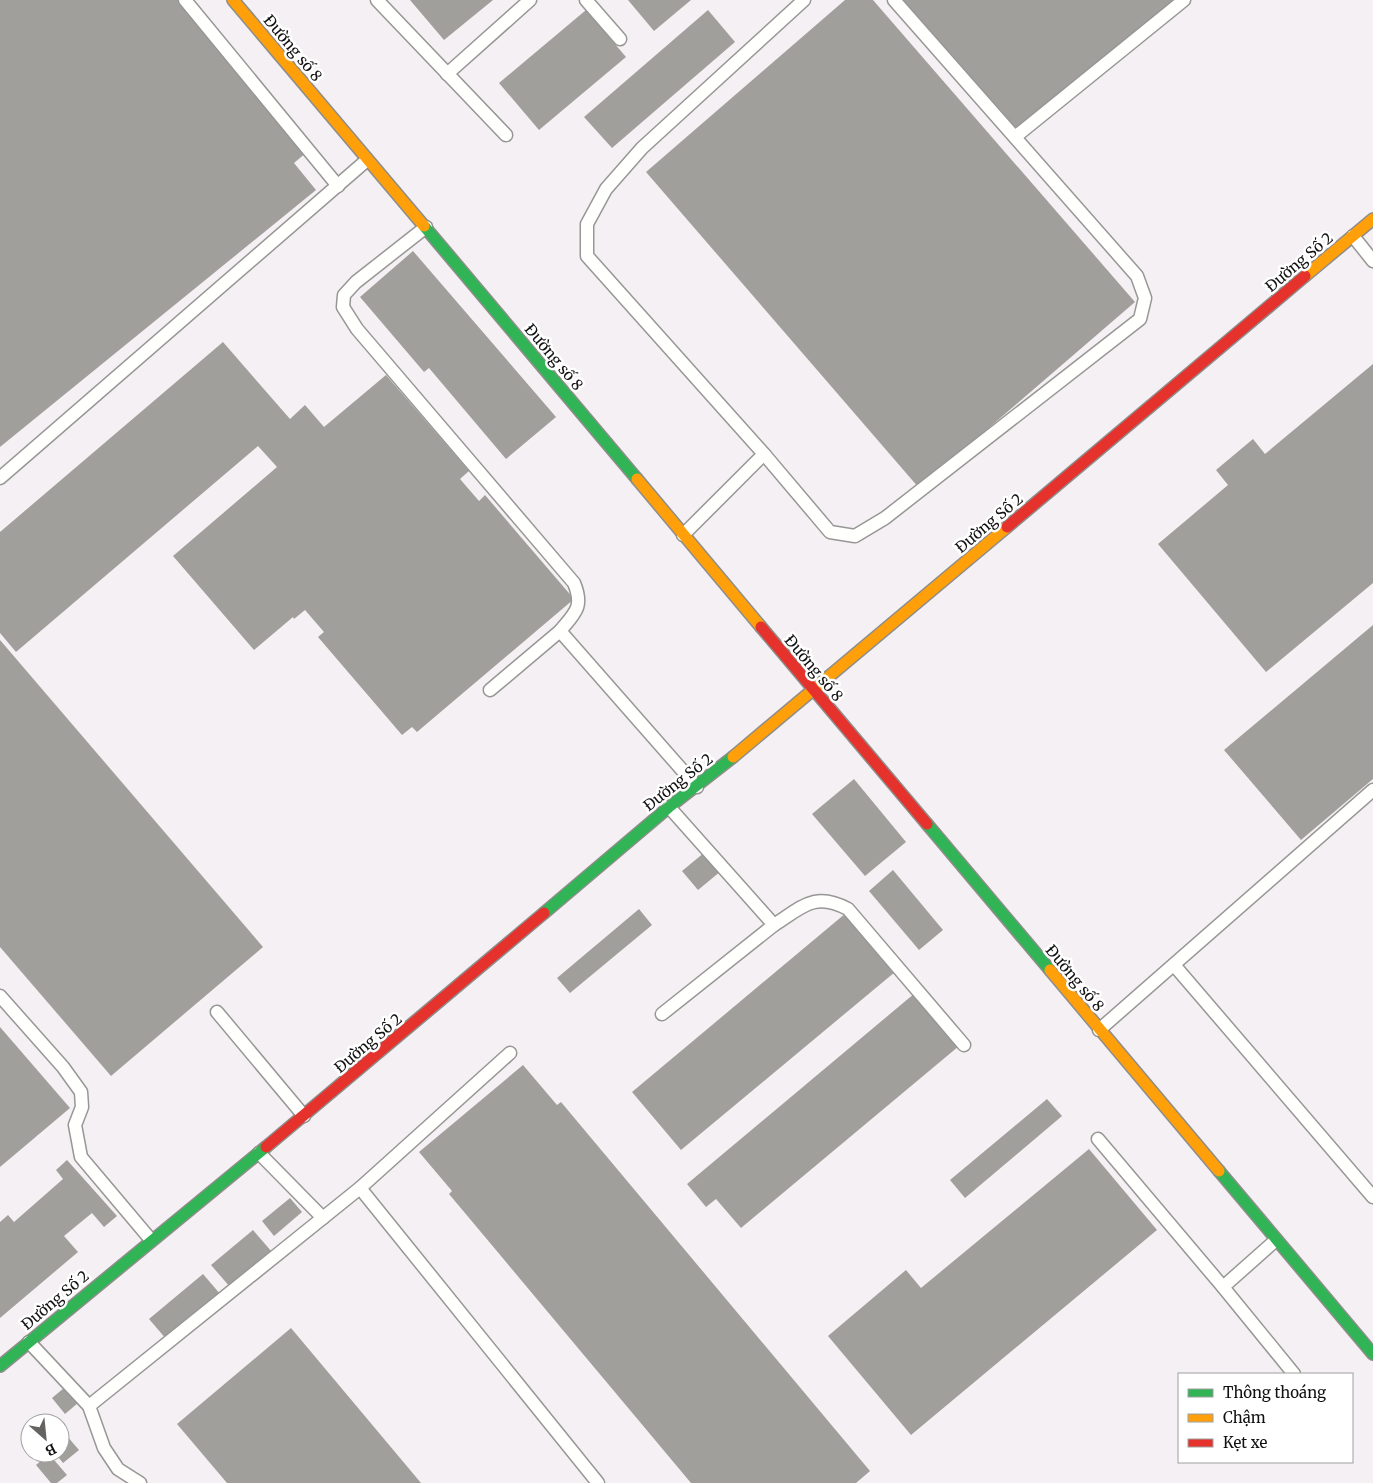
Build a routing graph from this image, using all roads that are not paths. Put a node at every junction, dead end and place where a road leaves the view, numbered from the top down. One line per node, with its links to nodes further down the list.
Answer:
1 (184, 0): 14 (lane)
2 (233, 0): 13 (street, Đường số 8)
3 (377, 0): 10 (lane)
4 (530, 0): 10 (lane)
5 (586, 0): 9 (lane)
6 (804, 0): 19 (lane)
7 (894, 0): 12 (lane)
8 (1184, 0): 12 (lane)
9 (620, 39)
10 (447, 74): 11 (lane)
11 (506, 135)
12 (1015, 137): 19 (lane)
13 (367, 160): 14 (lane); 16 (street, Đường số 8)
14 (338, 186): 20 (lane)
15 (1373, 219): 17 (street, Đường Số 2)
16 (426, 227): 21 (street, Đường số 8); 22 (lane)
17 (1353, 236): 18 (lane); 24 (street, Đường Số 2)
18 (1373, 261)
19 (764, 454): 21 (lane)
20 (0, 478)
21 (682, 535): 24 (street, Đường số 8)
22 (560, 631): 23 (lane); 25 (lane)
23 (490, 690)
24 (813, 691): 25 (street, Đường Số 2); 33 (street, Đường số 8)
25 (697, 787): 27 (street, Đường Số 2)
26 (1373, 790): 29 (lane)
27 (669, 807): 28 (lane); 36 (street, Đường Số 2)
28 (774, 925): 32 (lane); 34 (lane)
29 (1174, 965): 33 (lane); 40 (lane)
30 (0, 996): 42 (lane)
31 (217, 1012): 36 (lane)
32 (662, 1014)
33 (1099, 1030): 43 (street, Đường số 8)
34 (964, 1046)
35 (510, 1053): 39 (lane)
36 (304, 1116): 38 (street, Đường Số 2)
37 (1098, 1139): 44 (lane)
38 (259, 1153): 41 (lane); 42 (street, Đường Số 2)
39 (360, 1188): 41 (lane); 51 (lane)
40 (1373, 1198)
41 (323, 1218): 49 (lane)
42 (151, 1240): 45 (street, Đường Số 2)
43 (1276, 1240): 44 (lane); 46 (street, Đường số 8)
44 (1223, 1286): 48 (lane)
45 (28, 1342): 47 (street, Đường Số 2); 49 (lane)
46 (1373, 1354)
47 (0, 1366)
48 (1293, 1373)
49 (89, 1406): 50 (lane)
50 (140, 1483)
51 (598, 1483)

